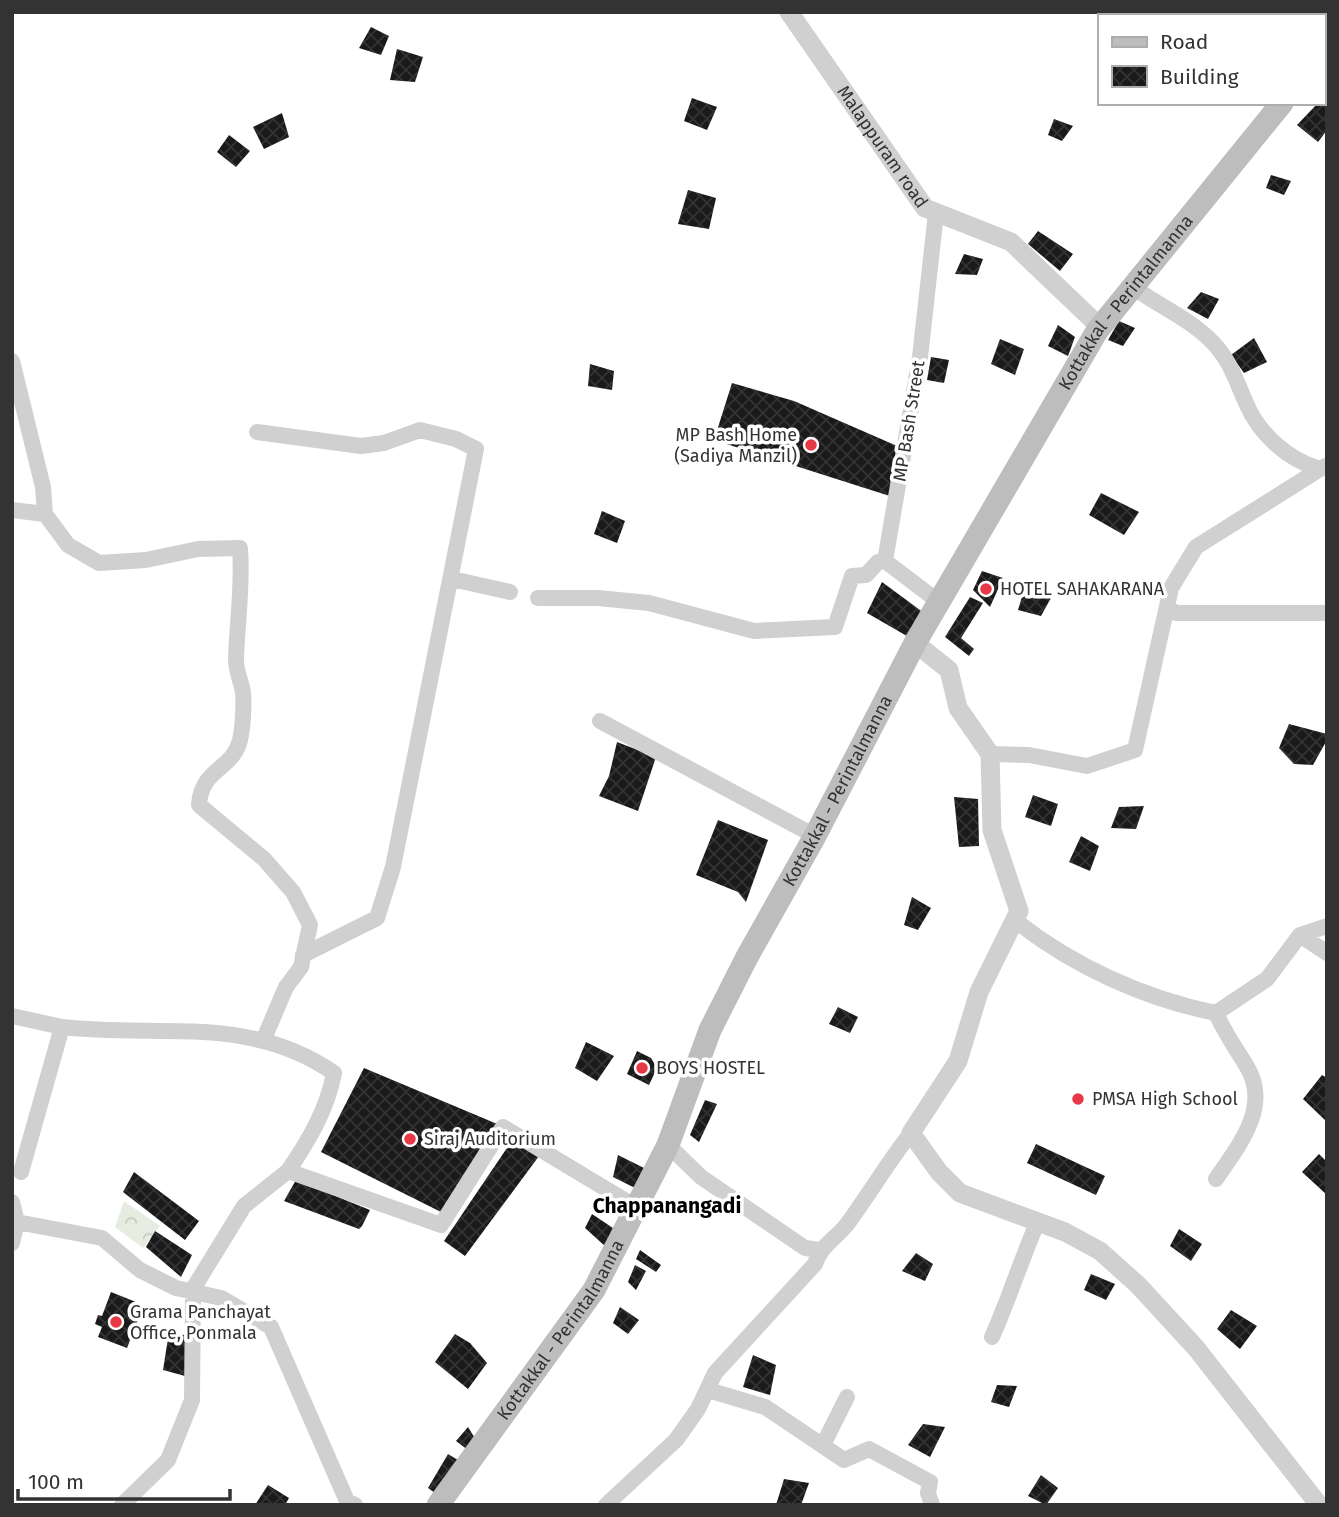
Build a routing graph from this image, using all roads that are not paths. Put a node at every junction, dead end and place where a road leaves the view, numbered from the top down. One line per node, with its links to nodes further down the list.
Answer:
1 (789, 12): 3 (street, Malappuram road)
2 (1280, 105): 4 (main road, Kottakkal - Perintalmanna)
3 (936, 213): 5 (street, Malappuram road); 11 (street, MP Bash Street)
4 (1133, 287): 5 (main road, Kottakkal - Perintalmanna); 8 (street)
5 (1100, 327): 15 (main road, Kottakkal - Perintalmanna)
6 (12, 361): 10 (street)
7 (257, 432): 12 (street)
8 (1323, 467): 16 (street)
9 (12, 510): 10 (street)
10 (45, 514): 26 (street)
11 (885, 561): 14 (street); 15 (street)
12 (452, 579): 13 (street); 26 (street)
13 (510, 592)
14 (538, 598)
15 (939, 602): 18 (main road, Kottakkal - Perintalmanna)
16 (1167, 609): 17 (street); 20 (street)
17 (1327, 613)
18 (915, 643): 20 (street); 21 (main road, Kottakkal - Perintalmanna)
19 (600, 721): 21 (street)
20 (990, 754): 22 (street)
21 (815, 836): 32 (main road, Kottakkal - Perintalmanna)
22 (1016, 921): 27 (street); 31 (street)
23 (1327, 926): 24 (street)
24 (1300, 935): 25 (street); 27 (street)
25 (1327, 953)
26 (303, 955): 30 (street)
27 (1216, 1013): 35 (street)
28 (12, 1016): 29 (street)
29 (62, 1027): 30 (street); 34 (street)
30 (263, 1041): 33 (street)
31 (911, 1133): 38 (street); 41 (street)
32 (668, 1145): 37 (main road, Kottakkal - Perintalmanna); 41 (street)
33 (288, 1171): 37 (street); 42 (street)
34 (21, 1172)
35 (1216, 1179)
36 (12, 1202): 39 (street)
37 (636, 1207): 49 (main road, Kottakkal - Perintalmanna)
38 (1038, 1221): 43 (street); 52 (street)
39 (17, 1223): 40 (street); 42 (street)
40 (12, 1243)
41 (819, 1250): 44 (street)
42 (193, 1289): 47 (street); 48 (street)
43 (992, 1337)
44 (708, 1390): 46 (street); 50 (street)
45 (847, 1397): 46 (street)
46 (823, 1445): 51 (street)
47 (122, 1505)
48 (355, 1505)
49 (438, 1505)
50 (606, 1505)
51 (932, 1505)
52 (1320, 1505)

